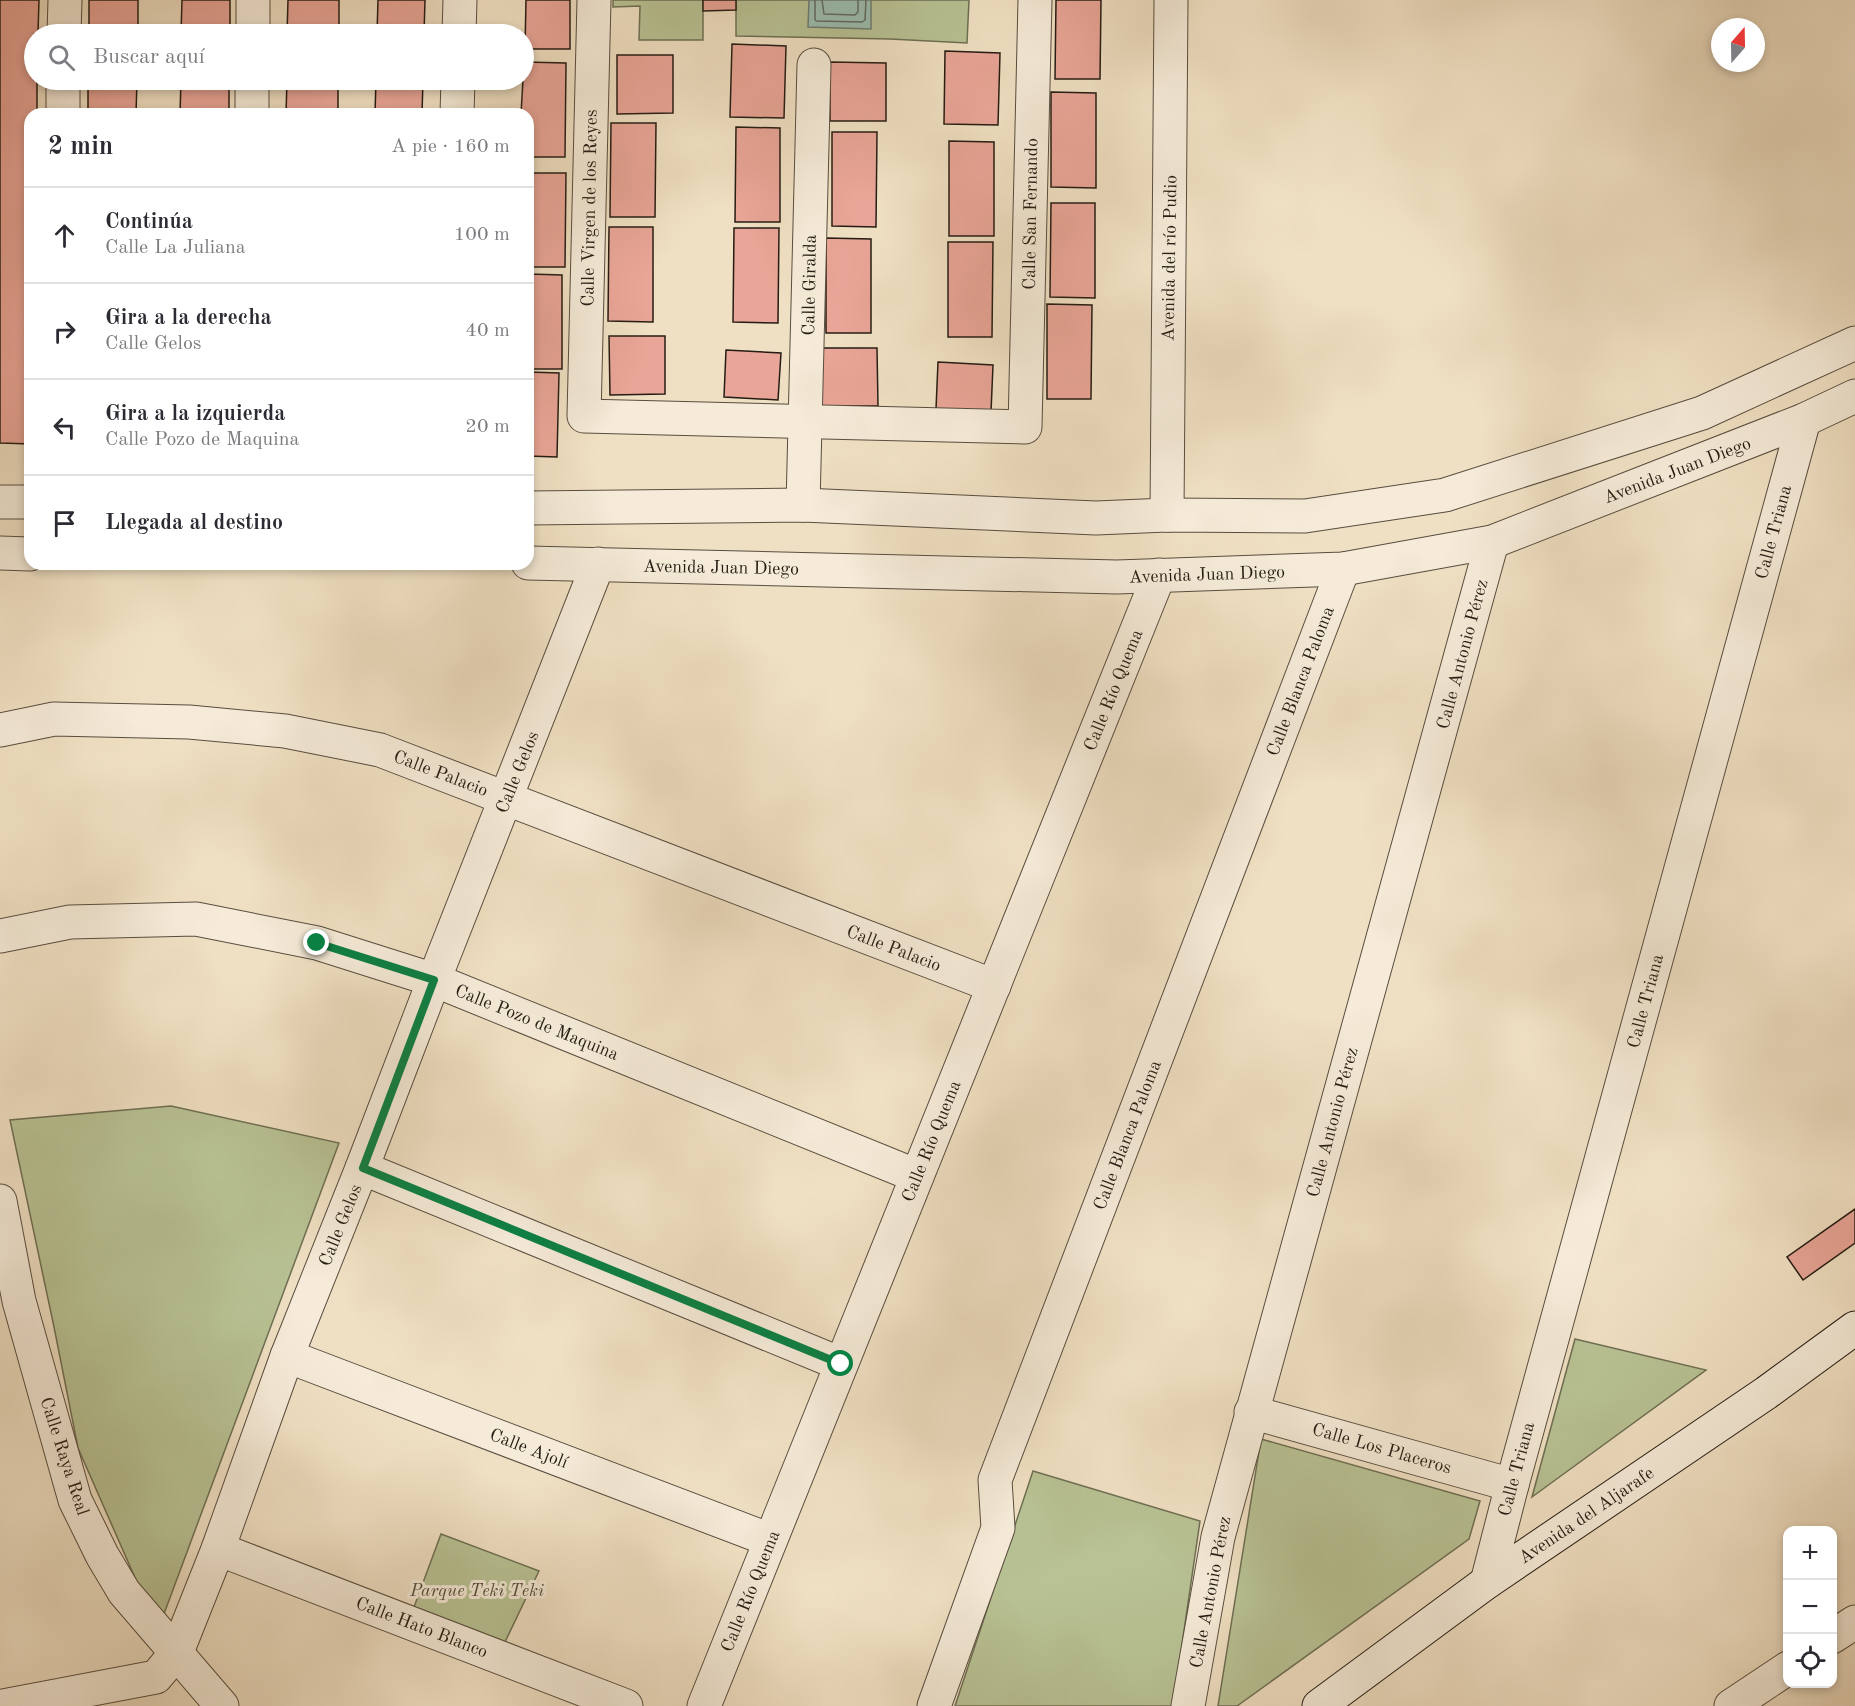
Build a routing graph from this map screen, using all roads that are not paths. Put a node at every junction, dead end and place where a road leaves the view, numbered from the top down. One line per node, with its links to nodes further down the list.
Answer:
1 (65, 0): 7 (street)
2 (253, 0): 8 (street)
3 (460, 0): 9 (street)
4 (594, 0): 20 (street, Calle Virgen de los Reyes)
5 (1035, 0): 20 (street, Calle San Fernando)
6 (1171, 0): 25 (street, Avenida del río Pudio)
7 (64, 24)
8 (253, 24)
9 (459, 24)
10 (814, 65): 20 (street, Calle Giralda)
11 (63, 90): 14 (street)
12 (252, 90): 15 (street)
13 (458, 90): 16 (street)
14 (63, 108)
15 (252, 108)
16 (457, 108)
17 (1855, 343): 25 (street)
18 (1855, 396): 19 (street, Avenida Juan Diego)
19 (1804, 420): 26 (street, Avenida Juan Diego); 46 (street, Calle Triana)
20 (805, 422): 23 (street, Calle Giralda)
21 (0, 502): 22 (street)
22 (24, 502)
23 (804, 505): 24 (street); 25 (street)
24 (534, 508)
25 (1167, 516)
26 (1492, 542): 31 (street, Avenida Juan Diego); 45 (street, Calle Antonio Pérez)
27 (0, 553): 28 (street)
28 (24, 554)
29 (534, 563): 30 (street, Avenida Juan Diego)
30 (598, 564): 32 (street, Avenida Juan Diego); 34 (street, Calle Gelos)
31 (1343, 569): 32 (street, Avenida Juan Diego); 58 (street, Calle Blanca Paloma)
32 (1159, 575): 37 (street, Calle Río Quema)
33 (0, 730): 34 (street, Calle Palacio)
34 (507, 798): 36 (street, Calle Gelos); 37 (street, Calle Palacio)
35 (0, 936): 36 (street, Calle Pozo de Maquina)
36 (434, 980): 38 (street, Calle Gelos); 39 (street, Calle Pozo de Maquina)
37 (993, 987): 39 (street, Calle Río Quema)
38 (363, 1168): 43 (street, Calle Gelos); 44 (street)
39 (917, 1176): 44 (street, Calle Río Quema)
40 (0, 1201): 41 (street, Calle Raya Real)
41 (10, 1303): 52 (street, Calle Raya Real)
42 (1855, 1328): 49 (street, Avenida del Aljarafe)
43 (287, 1356): 47 (street, Calle Ajolí); 48 (street, Calle Gelos)
44 (841, 1364): 47 (street, Calle Río Quema)
45 (1251, 1412): 46 (street, Calle Los Placeros); 59 (street, Calle Antonio Pérez)
46 (1512, 1485): 49 (street, Calle Triana)
47 (770, 1540): 57 (street, Calle Río Quema)
48 (218, 1549): 52 (street, Calle Gelos); 56 (street, Calle Hato Blanco)
49 (1487, 1582): 60 (street, Avenida del Aljarafe)
50 (1855, 1622): 51 (street)
51 (1837, 1634)
52 (177, 1652): 54 (street, Calle Gelos); 55 (street, Calle Raya Real)
53 (1783, 1671): 61 (street)
54 (3, 1706)
55 (222, 1706)
56 (626, 1706)
57 (704, 1706)
58 (934, 1706)
59 (1188, 1706)
60 (1319, 1706)
61 (1731, 1706)

